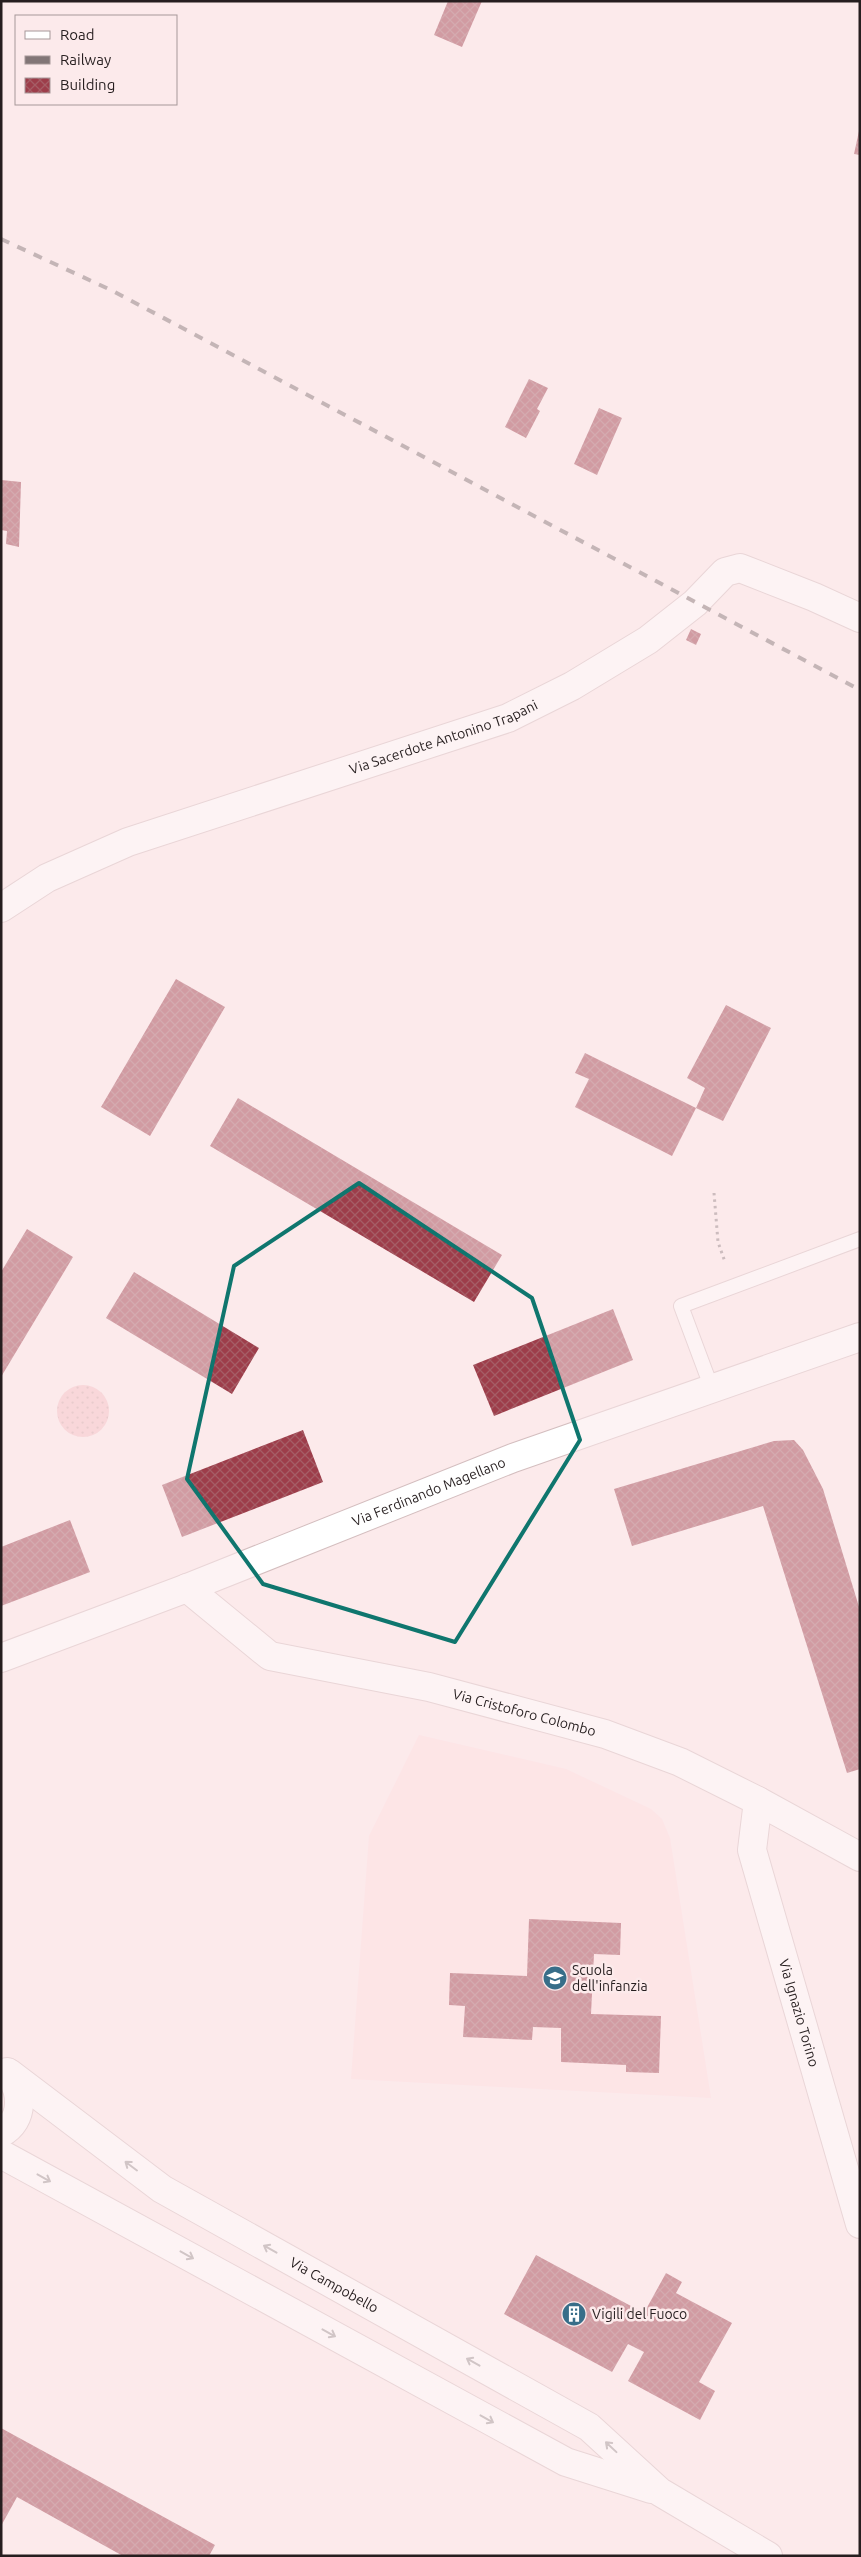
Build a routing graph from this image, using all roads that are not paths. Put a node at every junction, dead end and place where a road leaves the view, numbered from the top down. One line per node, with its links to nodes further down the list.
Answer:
1 (860, 618): 2 (street, Via Sacerdote Antonino Trapani)
2 (1, 908)
3 (860, 1239): 5 (lane)
4 (860, 1336): 5 (street, Via Ferdinando Magellano)
5 (712, 1389): 6 (street, Via Ferdinando Magellano)
6 (187, 1588): 7 (street, Via Ferdinando Magellano); 8 (street, Via Cristoforo Colombo)
7 (1, 1658)
8 (758, 1801): 9 (street, Via Cristoforo Colombo); 13 (street, Via Ignazio Torino)
9 (860, 1857)
10 (5, 2070): 11 (street); 14 (street, Via Campobello, one-way to 10)
11 (1, 2133)
12 (1, 2154): 14 (street, Via Campobello, one-way to 14)
13 (860, 2224)
14 (660, 2492): 15 (street, Via Campobello)
15 (768, 2556)

